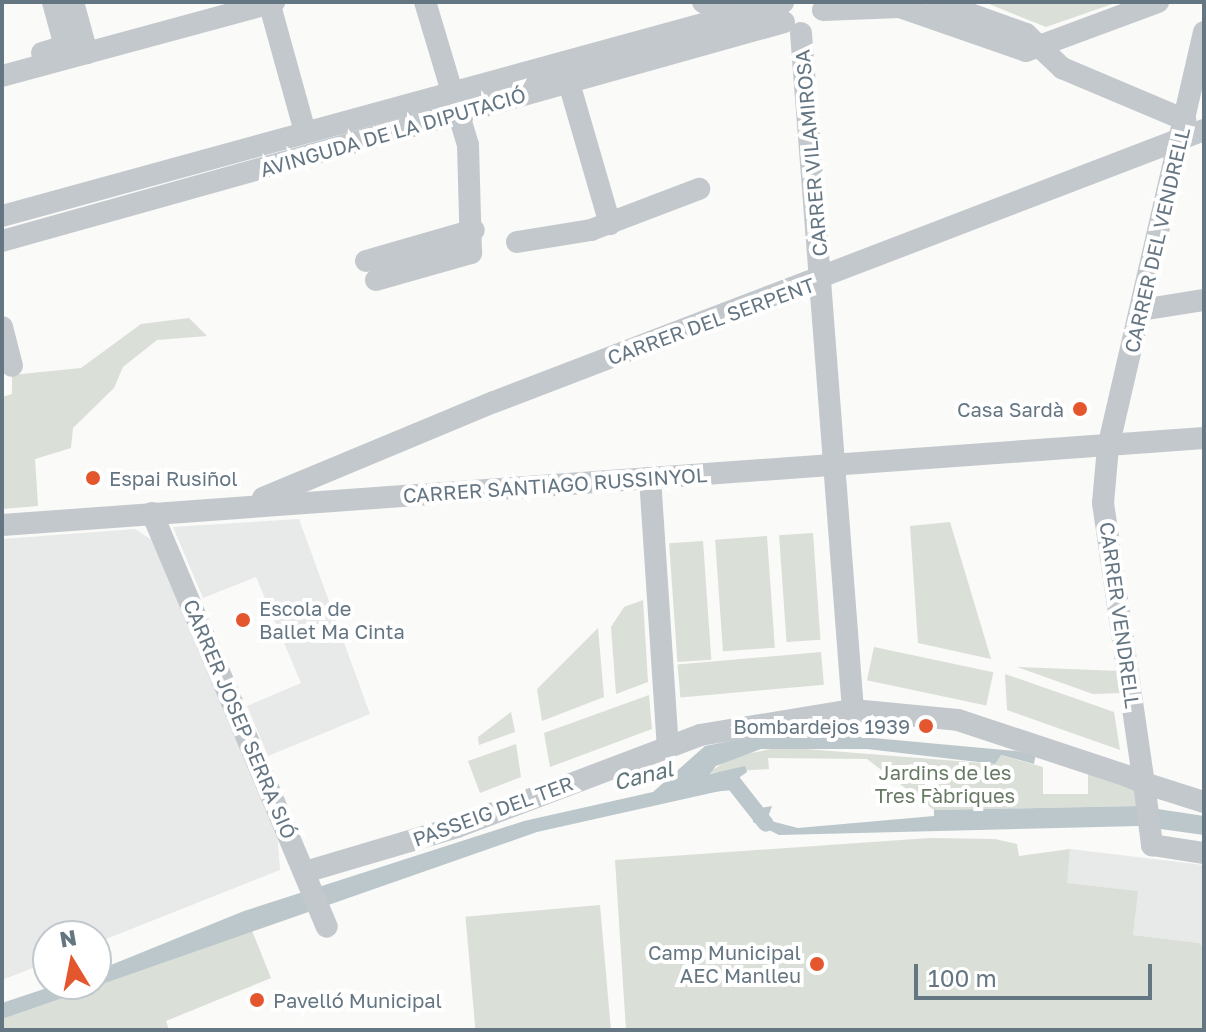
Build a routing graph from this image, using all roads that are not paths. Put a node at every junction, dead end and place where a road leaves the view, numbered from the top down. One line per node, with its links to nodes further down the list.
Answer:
1 (53, 2): 14 (street)
2 (73, 2): 13 (street)
3 (270, 2): 13 (street); 19 (street)
4 (425, 2): 17 (street)
5 (703, 2): 10 (street)
6 (1158, 2): 12 (street)
7 (948, 3): 12 (street)
8 (822, 6): 9 (street); 12 (street)
9 (788, 15): 10 (street, AVINGUDA DE LA DIPUTACIÓ); 16 (street, AVINGUDA DE LA DIPUTACIÓ); 26 (street, CARRER VILAMIROSA)
10 (732, 16): 17 (street, AVINGUDA DE LA DIPUTACIÓ)
11 (1204, 32): 18 (street, CARRER DEL VENDRELL)
12 (1035, 47): 18 (street)
13 (87, 53): 15 (street)
14 (2, 63)
15 (2, 76)
16 (569, 83): 17 (street, AVINGUDA DE LA DIPUTACIÓ); 22 (street)
17 (454, 104): 19 (street, AVINGUDA DE LA DIPUTACIÓ); 23 (street, AVINGUDA DE LA DIPUTACIÓ); 25 (street)
18 (1190, 130): 26 (street, CARRER DEL SERPENT); 28 (street, CARRER DEL VENDRELL)
19 (305, 132): 21 (street, AVINGUDA DE LA DIPUTACIÓ)
20 (699, 189): 22 (street)
21 (2, 216)
22 (610, 224): 24 (street)
23 (2, 241)
24 (517, 242)
25 (371, 270)
26 (821, 281): 33 (street, CARRER VILAMIROSA); 35 (street, CARRER DEL SERPENT)
27 (1204, 300): 28 (street)
28 (1141, 310): 32 (street, CARRER DEL VENDRELL)
29 (2, 327): 30 (street)
30 (12, 366)
31 (1204, 438): 32 (street, CARRER SANTIAGO RUSSINYOL)
32 (1108, 447): 33 (street, CARRER SANTIAGO RUSSINYOL); 40 (street, CARRER VENDRELL)
33 (833, 465): 34 (street, CARRER SANTIAGO RUSSINYOL); 38 (street, CARRER VILAMIROSA)
34 (650, 478): 35 (street, CARRER SANTIAGO RUSSINYOL); 39 (street)
35 (243, 506): 36 (street, CARRER SANTIAGO RUSSINYOL)
36 (152, 513): 37 (street, CARRER SANTIAGO RUSSINYOL); 43 (street, CARRER JOSEP SERRA SIÓ)
37 (2, 525)
38 (853, 710): 39 (street, PASSEIG DEL TER); 40 (street, PASSEIG DEL TER)
39 (668, 746): 43 (street, PASSEIG DEL TER)
40 (1144, 783): 41 (street, PASSEIG DEL TER); 42 (street)
41 (1204, 802)
42 (1204, 853)
43 (308, 880): 44 (street, CARRER JOSEP SERRA SIÓ)
44 (327, 927)

